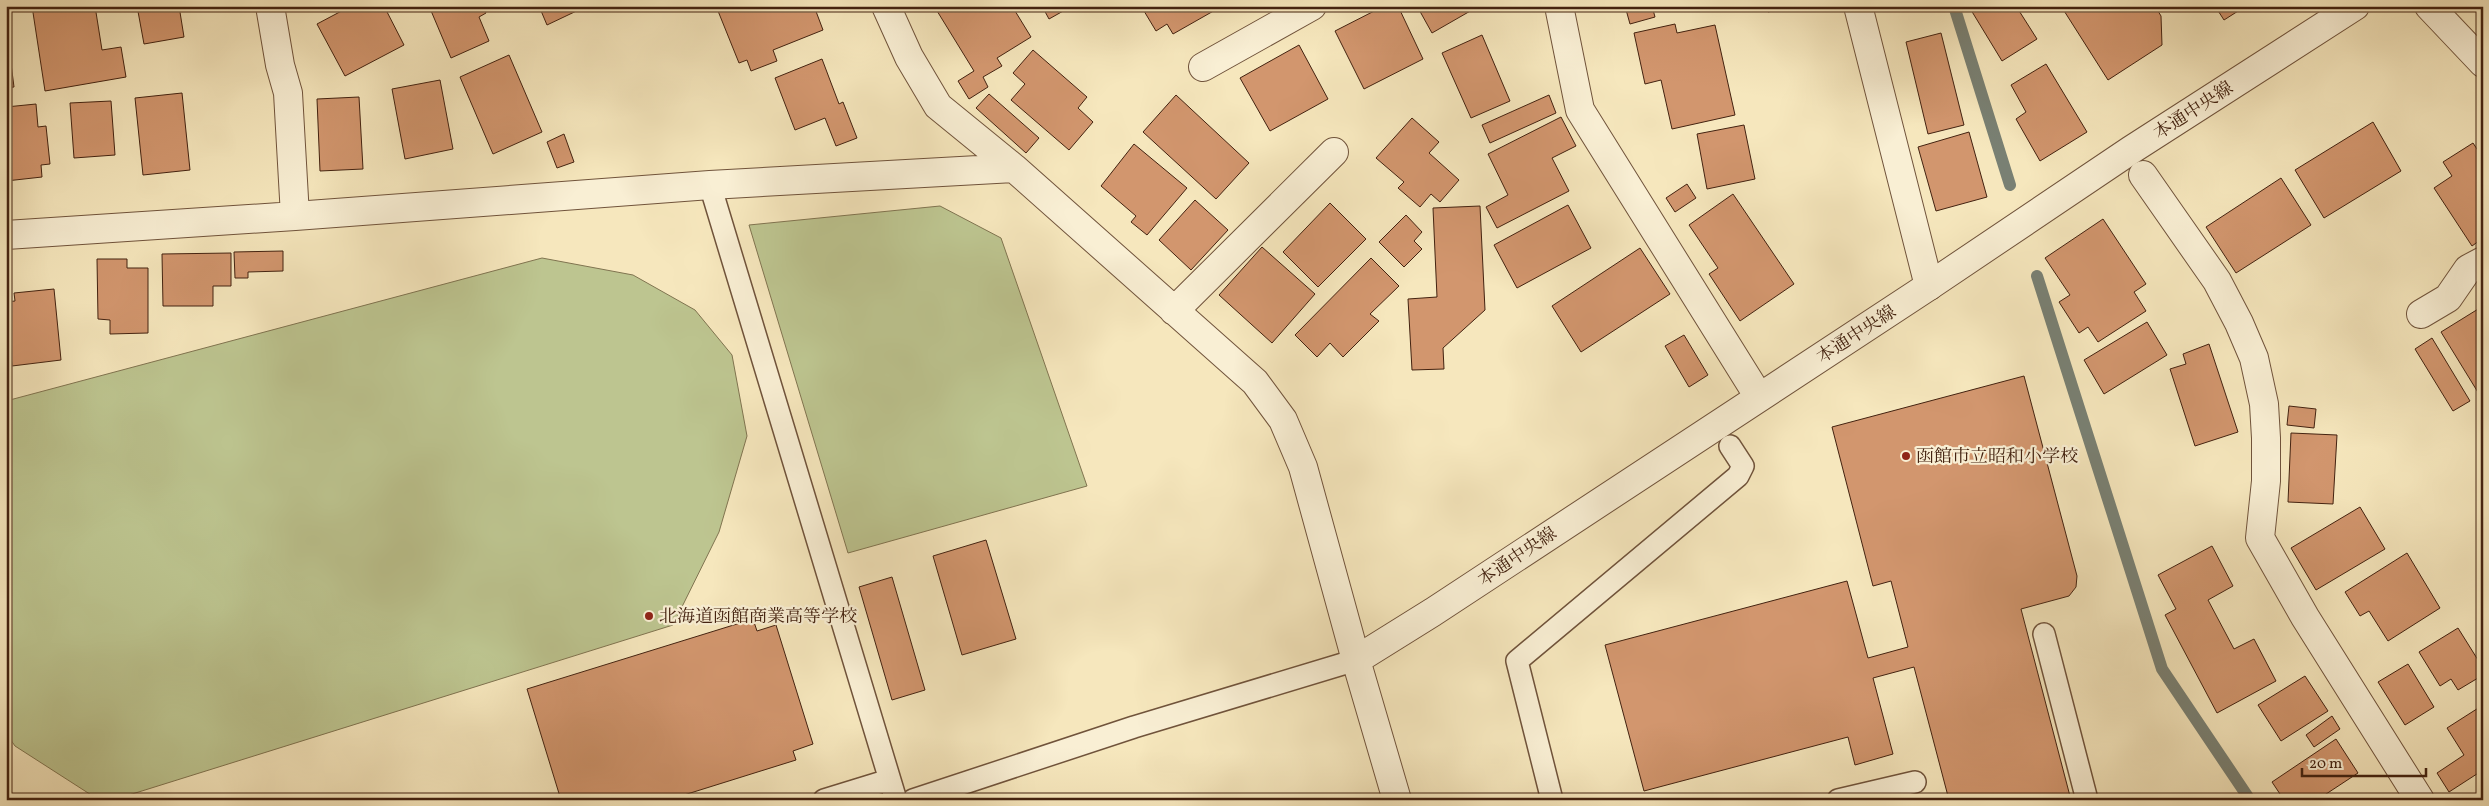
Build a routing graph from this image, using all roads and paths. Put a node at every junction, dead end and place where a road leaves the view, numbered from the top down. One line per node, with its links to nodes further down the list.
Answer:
1 (270, 6): 14 (street)
2 (886, 6): 11 (street)
3 (1312, 6): 9 (street)
4 (1559, 6): 20 (street)
5 (1858, 6): 17 (street)
6 (2355, 6): 17 (street, 本通中央線)
7 (2429, 6): 8 (street)
8 (2483, 63)
9 (1203, 66)
10 (1334, 152): 18 (street)
11 (1014, 168): 13 (street); 18 (street)
12 (2143, 175): 32 (street)
13 (710, 185): 14 (street); 25 (lane)
14 (295, 216): 15 (street)
15 (6, 235)
16 (2483, 261): 19 (street)
17 (1929, 286): 20 (street, 本通中央線)
18 (1174, 311): 23 (street)
19 (2421, 314)
20 (1759, 397): 23 (street, 本通中央線)
21 (1730, 446): 29 (lane)
22 (2044, 634): 31 (lane)
23 (1356, 660): 27 (lane); 28 (street)
24 (1915, 782): 30 (lane)
25 (893, 790): 26 (lane)
26 (824, 800)
27 (912, 800)
28 (1397, 800)
29 (1552, 800)
30 (1838, 800)
31 (2087, 800)
32 (2420, 800)

